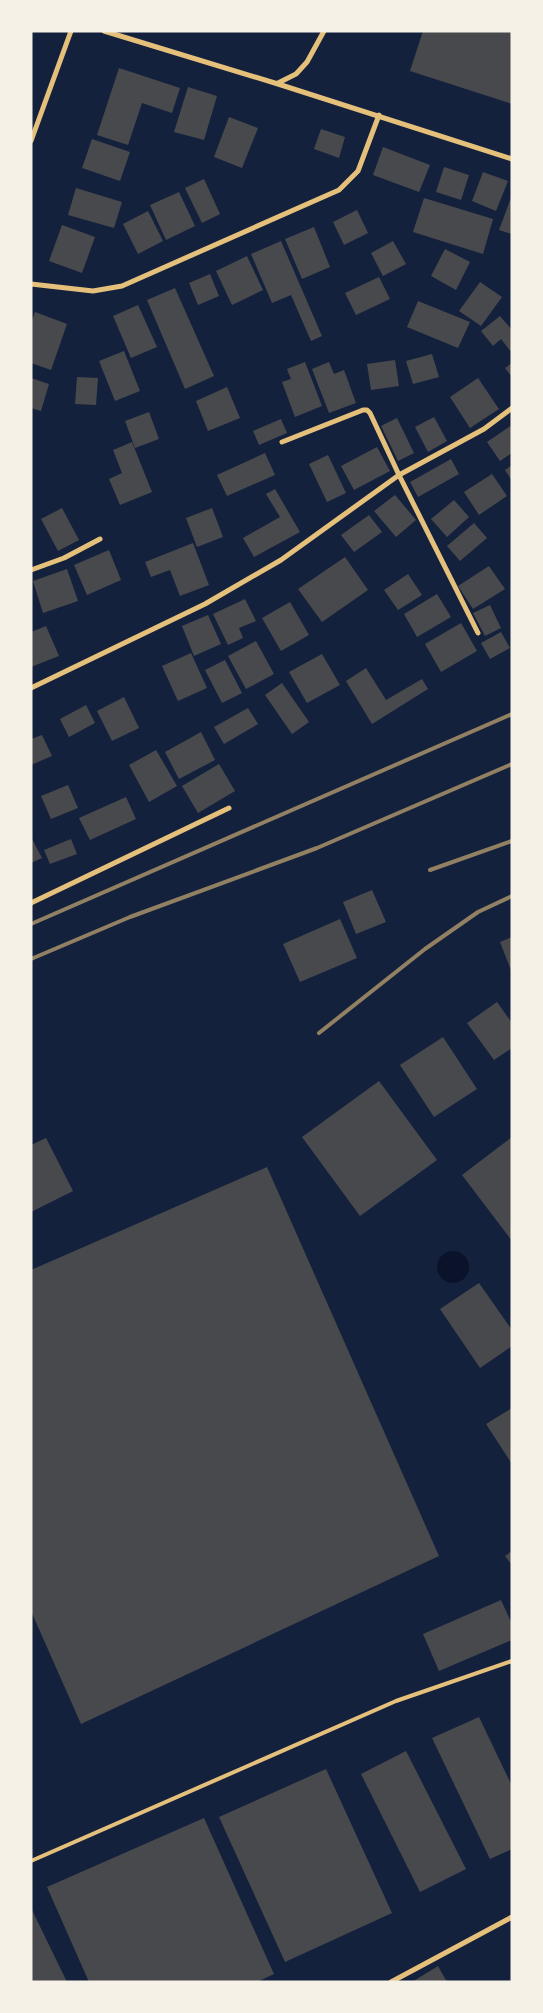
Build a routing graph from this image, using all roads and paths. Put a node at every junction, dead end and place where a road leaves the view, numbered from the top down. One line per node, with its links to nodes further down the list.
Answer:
1 (71, 31): 6 (street)
2 (104, 31): 4 (street)
3 (324, 31): 4 (street)
4 (278, 84): 5 (street)
5 (379, 116): 7 (street); 8 (street)
6 (31, 141)
7 (512, 159)
8 (31, 284)
9 (512, 408): 11 (street)
10 (282, 442): 11 (street)
11 (399, 475): 14 (street); 15 (street)
12 (100, 539): 13 (street)
13 (31, 570)
14 (478, 633)
15 (31, 688)
16 (230, 808): 17 (street)
17 (31, 903)
18 (512, 1660): 19 (lane)
19 (31, 1861)
20 (512, 1916): 21 (street)
21 (391, 1982)

